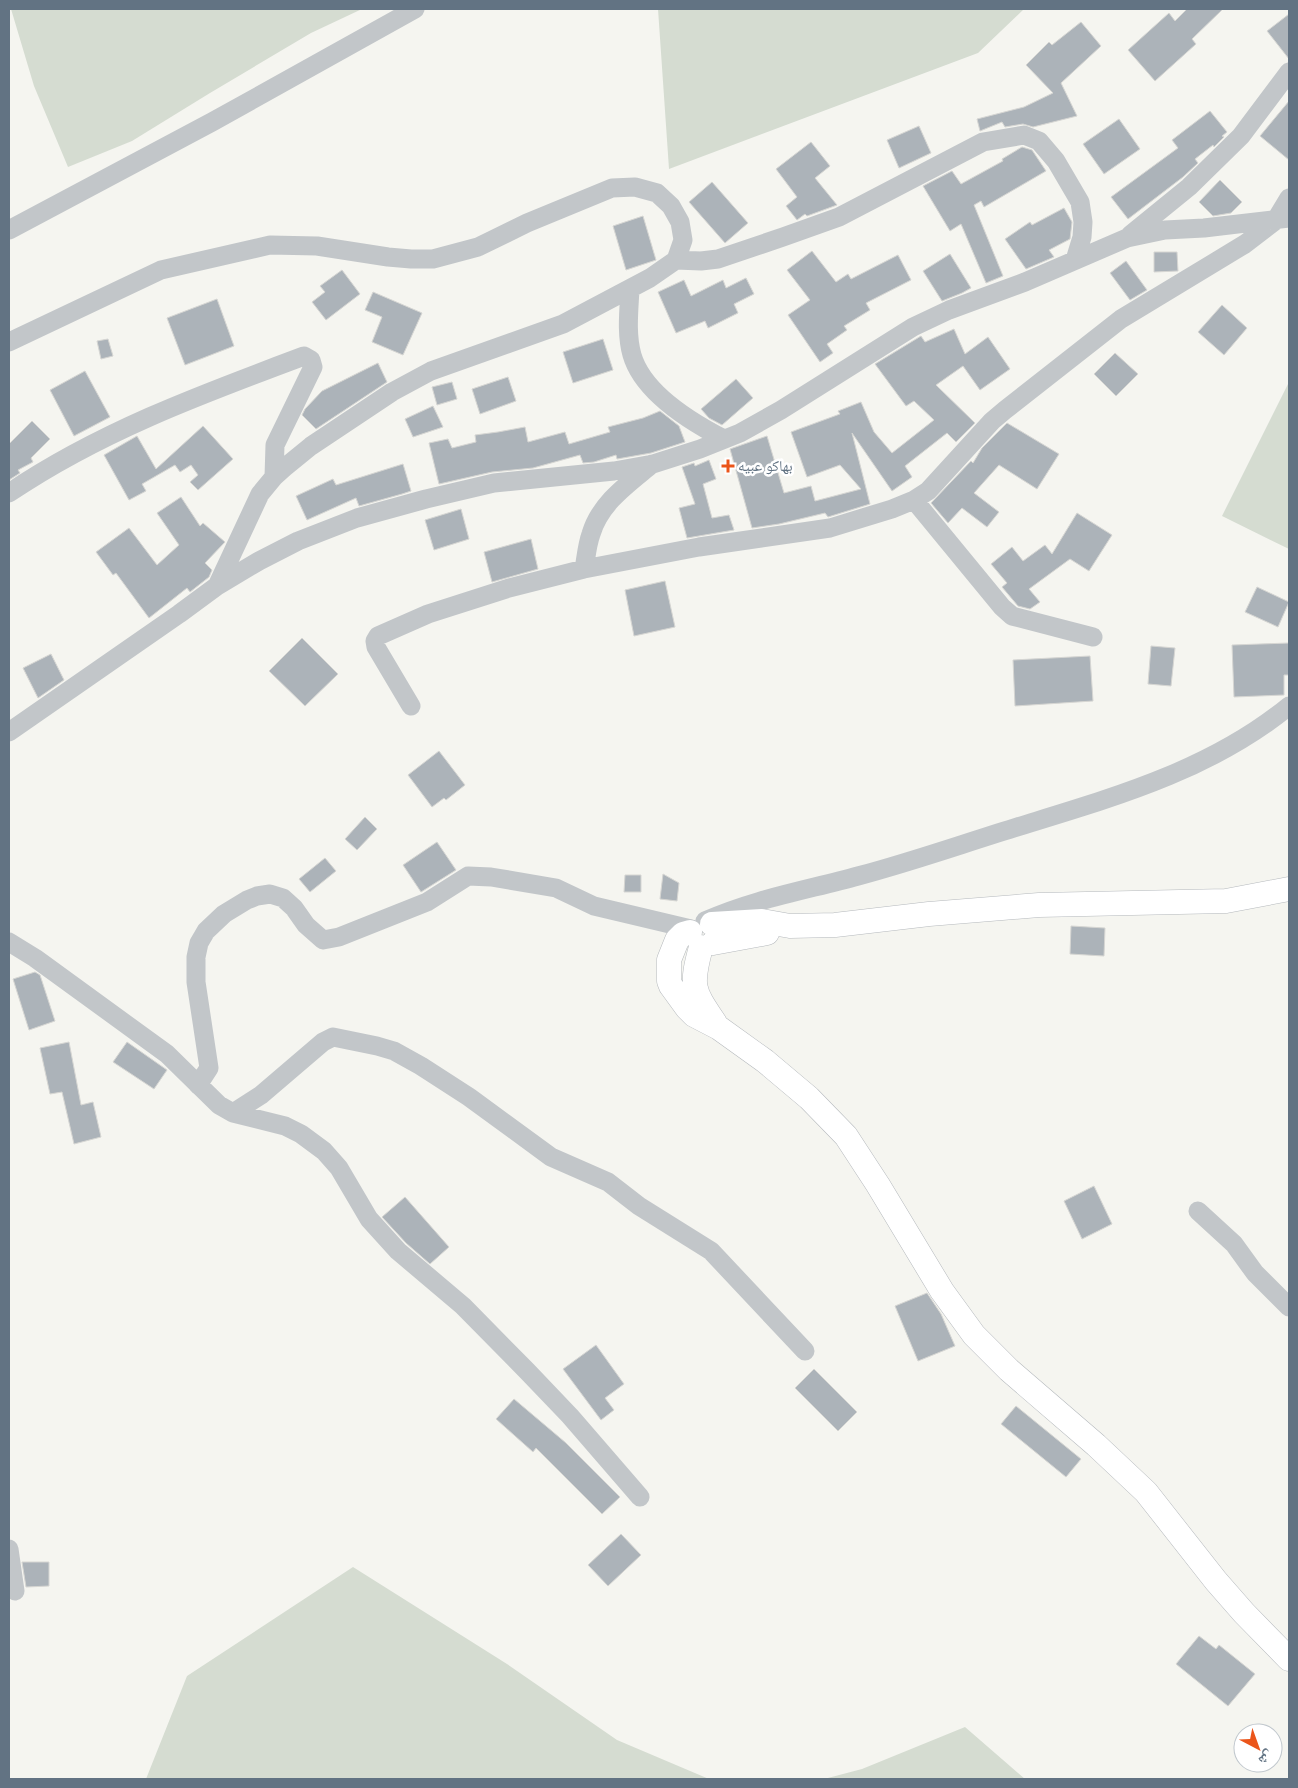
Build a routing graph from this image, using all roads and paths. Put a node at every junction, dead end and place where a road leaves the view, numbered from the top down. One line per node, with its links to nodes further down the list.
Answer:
1 (415, 9): 5 (street)
2 (1289, 72): 6 (street)
3 (1289, 198): 4 (street)
4 (1282, 219): 6 (street); 15 (street)
5 (9, 230)
6 (1127, 238): 8 (street)
7 (676, 260): 8 (street); 9 (street); 10 (street)
8 (1075, 260): 11 (street)
9 (630, 289): 11 (street); 13 (street)
10 (9, 342)
11 (724, 439): 12 (street)
12 (653, 464): 16 (street); 17 (street)
13 (274, 477): 14 (street); 17 (street)
14 (9, 493)
15 (914, 500): 16 (street); 18 (street)
16 (584, 569): 19 (street)
17 (217, 586): 21 (street)
18 (1093, 637)
19 (411, 706)
20 (1289, 706): 23 (street)
21 (9, 732)
22 (1289, 889): 23 (main road)
23 (702, 932): 25 (street); 33 (main road)
24 (9, 942): 25 (street)
25 (198, 1085): 26 (street)
26 (233, 1113): 29 (street); 30 (street)
27 (1198, 1211): 28 (street)
28 (1289, 1307)
29 (805, 1351)
30 (640, 1497)
31 (9, 1549): 32 (street)
32 (15, 1591)
33 (1289, 1660)

